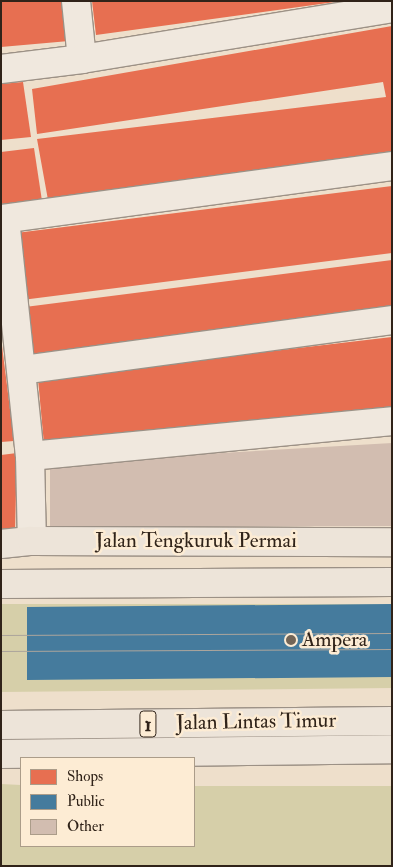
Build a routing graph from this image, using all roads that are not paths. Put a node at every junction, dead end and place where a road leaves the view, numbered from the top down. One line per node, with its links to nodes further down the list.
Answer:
1 (76, 1): 3 (street)
2 (392, 8): 3 (street)
3 (82, 59): 4 (street)
4 (1, 69)
5 (392, 166): 6 (street)
6 (3, 219): 8 (street)
7 (392, 320): 8 (street)
8 (22, 370): 10 (street)
9 (392, 421): 10 (street)
10 (30, 456): 11 (street)
11 (32, 541): 12 (main road, Jalan Tengkuruk Permai); 13 (main road, Jalan Tengkuruk Permai)
12 (392, 542)
13 (1, 544)
14 (392, 582): 15 (main road, Jalan Tengkuruk Permai)
15 (1, 584)
16 (392, 720): 17 (main road, Jalan Lintas Timur / 1)
17 (1, 725)
18 (392, 750): 19 (main road, Jalan Lintas Timur / 1)
19 (1, 754)

